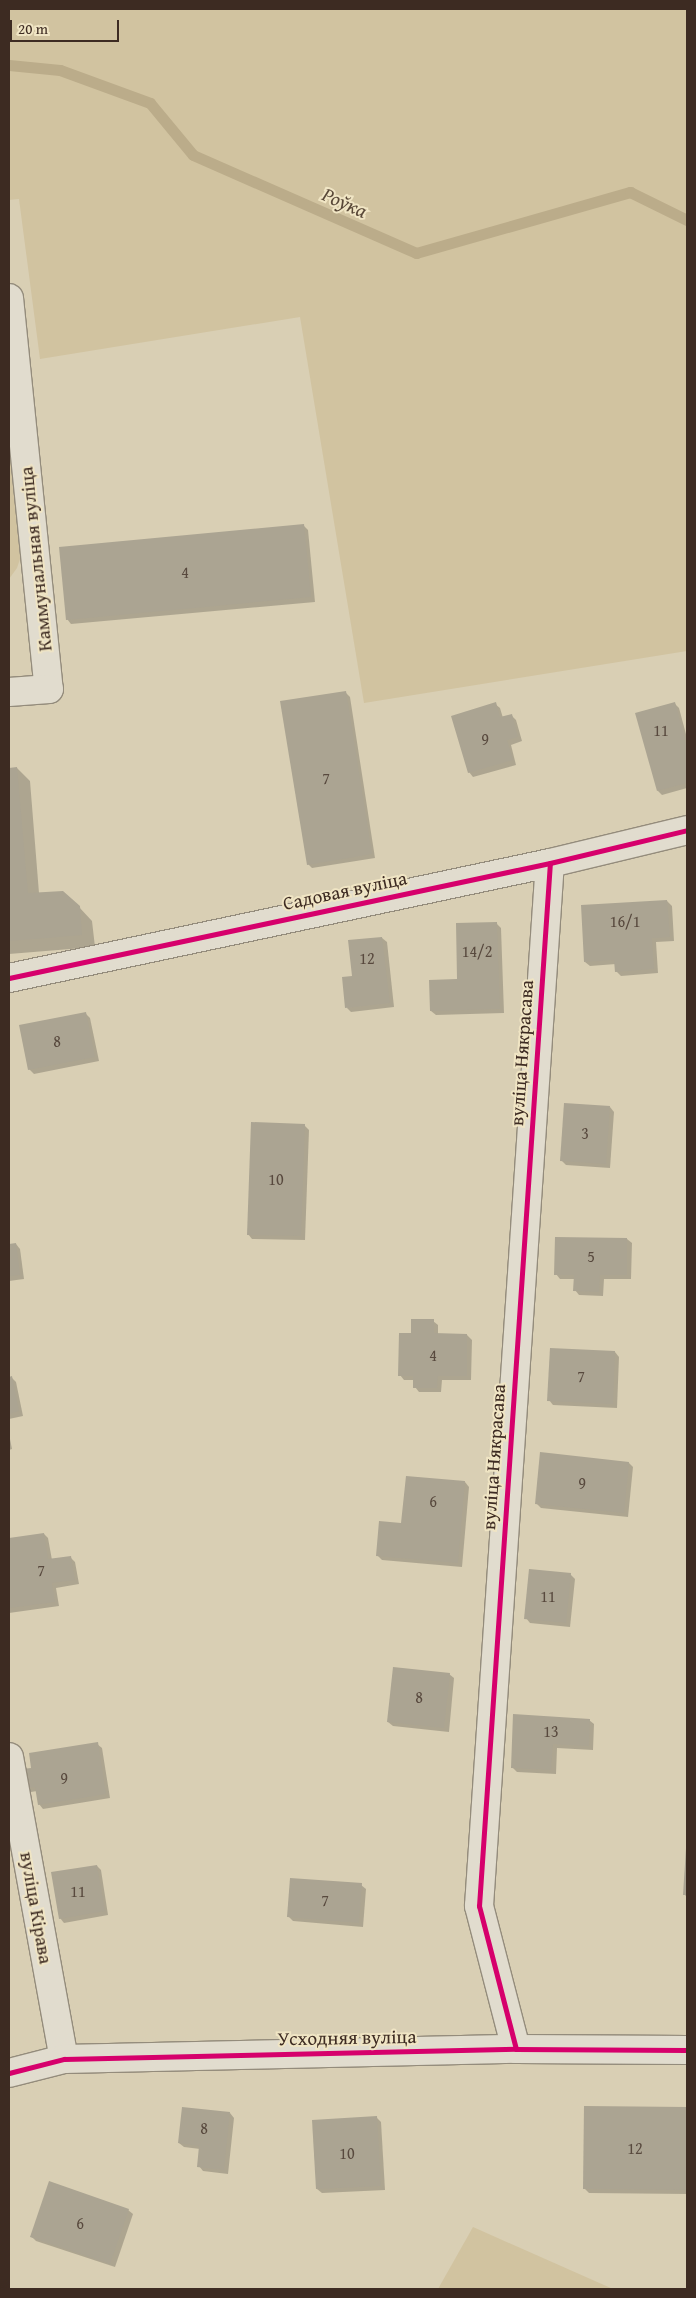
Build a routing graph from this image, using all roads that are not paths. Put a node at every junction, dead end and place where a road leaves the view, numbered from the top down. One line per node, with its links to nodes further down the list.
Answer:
1 (9, 298): 2 (street, Каммунальная вуліца)
2 (9, 692)
3 (687, 830): 4 (street, Садовая вуліца)
4 (550, 863): 5 (street, Садовая вуліца); 7 (street, вуліца Някрасава)
5 (9, 978)
6 (9, 1758): 9 (street, вуліца Кірава)
7 (516, 2049): 8 (street, Усходняя вуліца); 9 (street, Усходняя вуліца)
8 (687, 2050)
9 (64, 2059): 10 (street, Усходняя вуліца)
10 (9, 2073)

